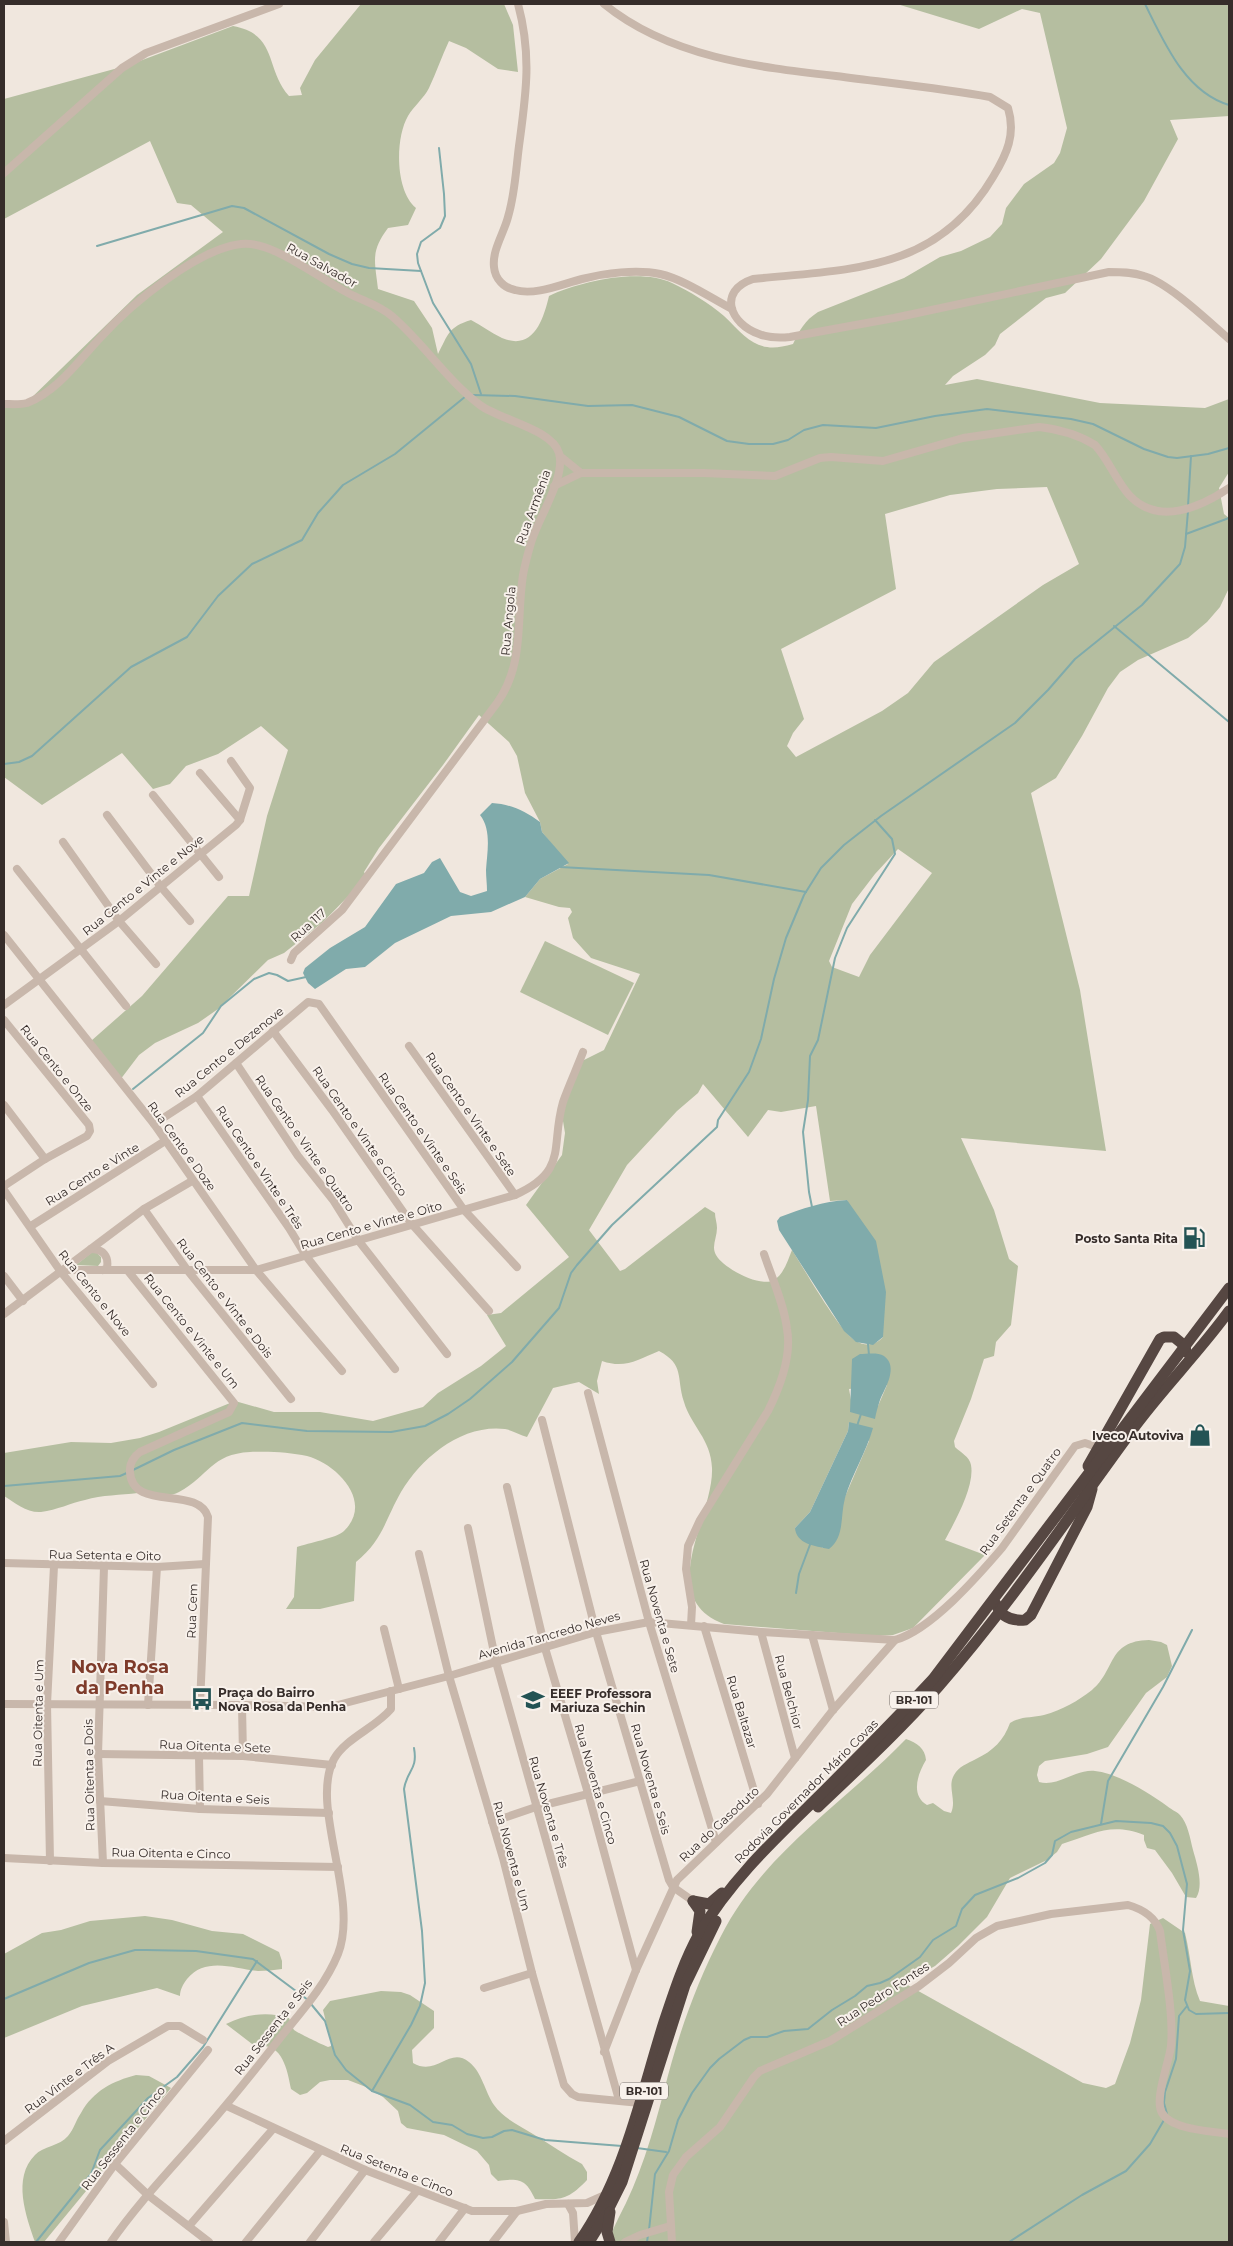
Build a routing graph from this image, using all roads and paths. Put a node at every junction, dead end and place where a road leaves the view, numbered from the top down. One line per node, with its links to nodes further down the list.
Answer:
1 (280, 4): 4 (street)
2 (518, 4): 5 (street)
3 (604, 4): 5 (street)
4 (4, 173)
5 (732, 309): 6 (street)
6 (1229, 339)
7 (456, 383): 8 (street, Rua Salvador); 9 (street, Rua Armênia)
8 (4, 404)
9 (560, 456): 10 (street); 11 (street, Rua Armênia)
10 (581, 473): 11 (street); 12 (street)
11 (554, 486): 13 (street, Rua Armênia)
12 (1229, 488)
13 (523, 575): 24 (street, Rua Angola)
14 (231, 761): 18 (street)
15 (200, 773): 18 (street)
16 (153, 794): 20 (street)
17 (107, 815): 23 (street)
18 (240, 820): 20 (street, Rua Cento e Vinte e Nove)
19 (63, 842): 25 (street)
20 (201, 855): 22 (street); 23 (street, Rua Cento e Vinte e Nove)
21 (17, 869): 28 (street)
22 (219, 877)
23 (161, 887): 25 (street, Rua Cento e Vinte e Nove); 26 (street)
24 (342, 910): 29 (street, Rua 117)
25 (119, 921): 28 (street, Rua Cento e Vinte e Nove); 30 (street)
26 (190, 921)
27 (4, 935): 31 (street, Rua Cento e Doze)
28 (80, 950): 31 (street, Rua Cento e Vinte e Nove); 34 (street)
29 (291, 960)
30 (156, 964)
31 (39, 980): 33 (street, Rua Cento e Vinte e Nove); 42 (street, Rua Cento e Doze)
32 (319, 1004): 36 (street, Rua Cento e Dezenove); 50 (street, Rua Cento e Vinte e Seis)
33 (4, 1005)
34 (126, 1006)
35 (4, 1020): 44 (street, Rua Cento e Onze)
36 (273, 1031): 39 (street, Rua Cento e Dezenove); 51 (street, Rua Cento e Vinte e Cinco)
37 (409, 1046): 48 (street, Rua Cento e Vinte e Sete)
38 (583, 1052): 48 (street, Rua Cento e Vinte e Oito)
39 (236, 1063): 40 (street, Rua Cento e Dezenove); 53 (street, Rua Cento e Vinte e Quatro)
40 (198, 1096): 42 (street, Rua Cento e Dezenove); 56 (street, Rua Cento e Vinte e Três)
41 (4, 1105): 44 (street)
42 (154, 1124): 43 (street, Rua Cento e Doze)
43 (165, 1141): 45 (street, Rua Cento e Doze); 52 (street, Rua Cento e Vinte)
44 (45, 1159): 46 (street)
45 (192, 1181): 49 (street); 59 (street, Rua Cento e Doze)
46 (4, 1186)
47 (4, 1190): 52 (street, Rua Cento e Nove)
48 (515, 1195): 50 (street, Rua Cento e Vinte e Oito)
49 (144, 1209): 54 (street); 62 (street, Rua Cento e Vinte e Dois)
50 (464, 1210): 51 (street, Rua Cento e Vinte e Oito); 57 (street, Rua Cento e Vinte e Seis)
51 (411, 1224): 53 (street, Rua Cento e Vinte e Oito); 66 (street, Rua Cento e Vinte e Cinco)
52 (31, 1226): 60 (street, Rua Cento e Nove)
53 (358, 1240): 56 (street, Rua Cento e Vinte e Oito); 72 (street, Rua Cento e Vinte e Quatro)
54 (91, 1249): 58 (street); 60 (street)
55 (764, 1254): 94 (street)
56 (306, 1256): 59 (street, Rua Cento e Vinte e Oito); 73 (street, Rua Cento e Vinte e Três)
57 (517, 1267)
58 (103, 1270): 60 (street, Rua Cento e Vinte e Oito); 61 (street, Rua Cento e Vinte e Oito)
59 (256, 1270): 62 (street, Rua Cento e Vinte e Oito); 74 (street, Rua Cento e Doze)
60 (63, 1271): 65 (street); 76 (street, Rua Cento e Nove)
61 (128, 1271): 62 (street, Rua Cento e Vinte e Oito); 83 (street, Rua Cento e Vinte e Um)
62 (188, 1271): 78 (street, Rua Cento e Vinte e Dois)
63 (4, 1276): 65 (street)
64 (1229, 1288): 71 (highway, Rodovia Governador Mário Covas / BR-101)
65 (23, 1301): 68 (street)
66 (489, 1310)
67 (1229, 1311): 70 (highway, Rodovia Governador Mário Covas / BR-101)
68 (4, 1314)
69 (1229, 1324): 70 (highway)
70 (1206, 1342): 75 (highway, Rodovia Governador Mário Covas / BR-101)
71 (1185, 1346): 75 (highway); 80 (highway); 81 (highway, Rodovia Governador Mário Covas / BR-101)
72 (447, 1354)
73 (395, 1369)
74 (342, 1371)
75 (1178, 1375): 81 (highway, Rodovia Governador Mário Covas / BR-101)
76 (153, 1384)
77 (588, 1393): 93 (street, Rua Noventa e Sete)
78 (291, 1399)
79 (542, 1420): 97 (street, Rua Noventa e Seis)
80 (1097, 1447): 81 (highway); 100 (street, Rua Setenta e Quatro)
81 (1090, 1479): 91 (highway, Rodovia Governador Mário Covas / BR-101); 92 (highway, Rodovia Governador Mário Covas / BR-101); 92 (highway)
82 (506, 1487): 101 (street, Rua Noventa e Cinco)
83 (208, 1518): 87 (street, Rua Cem)
84 (468, 1528): 102 (street, Rua Noventa e Três)
85 (419, 1554): 103 (street, Rua Noventa e Um)
86 (4, 1563): 88 (street, Rua Setenta e Oito)
87 (205, 1564): 90 (street, Rua Setenta e Oito); 109 (street, Rua Cem)
88 (54, 1566): 89 (street, Rua Setenta e Oito); 106 (street, Rua Oitenta e Um)
89 (104, 1567): 90 (street, Rua Setenta e Oito); 107 (street, Rua Oitenta e Dois)
90 (158, 1567): 108 (street)
91 (997, 1593): 92 (highway); 130 (highway, Rodovia Governador Mário Covas / BR-101)
92 (999, 1611): 151 (highway, Rodovia Governador Mário Covas / BR-101)
93 (649, 1622): 94 (street, Avenida Tancredo Neves); 97 (street, Avenida Tancredo Neves); 125 (street, Rua Noventa e Sete)
94 (691, 1625): 95 (street, Avenida Tancredo Neves)
95 (704, 1626): 98 (street, Avenida Tancredo Neves); 120 (street, Rua Baltazar)
96 (384, 1629): 104 (street)
97 (596, 1632): 101 (street, Avenida Tancredo Neves); 117 (street, Rua Noventa e Seis)
98 (761, 1632): 99 (street, Avenida Tancredo Neves); 115 (street, Rua Belchior)
99 (812, 1635): 100 (street, Avenida Tancredo Neves); 111 (street)
100 (895, 1640): 111 (street, Rua do Gasoduto)
101 (545, 1648): 102 (street, Avenida Tancredo Neves); 118 (street, Rua Noventa e Cinco)
102 (496, 1662): 103 (street, Avenida Tancredo Neves); 121 (street, Rua Noventa e Três)
103 (449, 1676): 104 (street, Avenida Tancredo Neves); 124 (street, Rua Noventa e Um)
104 (395, 1690): 110 (street); 116 (street, Rua Sessenta e Seis)
105 (4, 1704): 106 (street)
106 (47, 1704): 107 (street); 127 (street, Rua Oitenta e Um)
107 (99, 1704): 108 (street); 112 (street, Rua Oitenta e Dois)
108 (148, 1705): 109 (street)
109 (200, 1705): 110 (street)
110 (242, 1705): 114 (street)
111 (833, 1710): 115 (street, Rua do Gasoduto)
112 (98, 1754): 113 (street, Rua Oitenta e Sete); 119 (street, Rua Oitenta e Dois)
113 (199, 1756): 114 (street, Rua Oitenta e Sete); 122 (street)
114 (243, 1756): 116 (street, Rua Oitenta e Sete)
115 (795, 1758): 120 (street, Rua do Gasoduto)
116 (332, 1765): 123 (street, Rua Sessenta e Seis)
117 (640, 1781): 118 (street); 131 (street, Rua Noventa e Seis)
118 (588, 1793): 121 (street); 134 (street, Rua Noventa e Cinco)
119 (100, 1801): 122 (street, Rua Oitenta e Seis); 128 (street, Rua Oitenta e Dois)
120 (758, 1804): 125 (street, Rua do Gasoduto)
121 (536, 1807): 124 (street); 139 (street, Rua Noventa e Três)
122 (200, 1809): 123 (street, Rua Oitenta e Seis)
123 (329, 1814): 129 (street, Rua Sessenta e Seis)
124 (492, 1822): 135 (street, Rua Noventa e Um)
125 (716, 1842): 131 (street, Rua do Gasoduto)
126 (4, 1858): 127 (street, Rua Oitenta e Cinco)
127 (50, 1861): 128 (street, Rua Oitenta e Cinco)
128 (103, 1863): 129 (street, Rua Oitenta e Cinco)
129 (338, 1867): 142 (street, Rua Sessenta e Seis)
130 (738, 1879): 132 (highway); 133 (highway, Rodovia Governador Mário Covas / BR-101)
131 (673, 1887): 132 (street); 134 (street, Rua do Gasoduto)
132 (693, 1902): 133 (highway)
133 (694, 1946): 141 (highway, Rodovia Governador Mário Covas / BR-101)
134 (636, 1970): 139 (street, Rua do Gasoduto)
135 (532, 1973): 136 (street); 140 (street, Rua Noventa e Um)
136 (484, 1988)
137 (203, 2040): 145 (street, Rua Vinte e Três A)
138 (208, 2050): 147 (street, Rua Sessenta e Cinco)
139 (604, 2052): 140 (street, Rua Noventa e Três)
140 (618, 2100): 141 (street, Rua Noventa e Um)
141 (640, 2103): 151 (highway, Rodovia Governador Mário Covas / BR-101)
142 (227, 2106): 143 (street, Rua Setenta e Cinco); 150 (street, Rua Sessenta e Seis)
143 (273, 2129): 146 (street, Rua Setenta e Cinco); 156 (street)
144 (1229, 2134): 157 (street, Rua Pedro Fontes)
145 (4, 2140)
146 (320, 2151): 148 (street, Rua Setenta e Cinco); 163 (street)
147 (115, 2164): 150 (street); 160 (street, Rua Sessenta e Cinco)
148 (365, 2170): 149 (street, Rua Setenta e Cinco); 164 (street)
149 (417, 2191): 153 (street, Rua Setenta e Cinco); 165 (street)
150 (148, 2195): 156 (street); 158 (street, Rua Sessenta e Seis)
151 (610, 2198): 152 (street, Rua Setenta e Cinco); 169 (highway, Rodovia Governador Mário Covas / BR-101); 170 (highway, Rodovia Governador Mário Covas / BR-101); 171 (highway)
152 (568, 2204): 154 (street, Rua Setenta e Cinco); 168 (street)
153 (465, 2208): 154 (street, Rua Setenta e Cinco); 166 (street)
154 (518, 2211): 167 (street)
155 (4, 2222): 159 (street)
156 (189, 2226): 162 (street)
157 (670, 2226): 172 (street); 173 (street, Rua Pedro Fontes)
158 (113, 2239): 161 (street)
159 (6, 2242)
160 (59, 2242)
161 (123, 2242)
162 (209, 2242)
163 (246, 2242)
164 (310, 2242)
165 (374, 2242)
166 (439, 2242)
167 (493, 2242)
168 (574, 2242)
169 (579, 2242)
170 (589, 2242)
171 (610, 2242)
172 (625, 2242)
173 (672, 2242)

